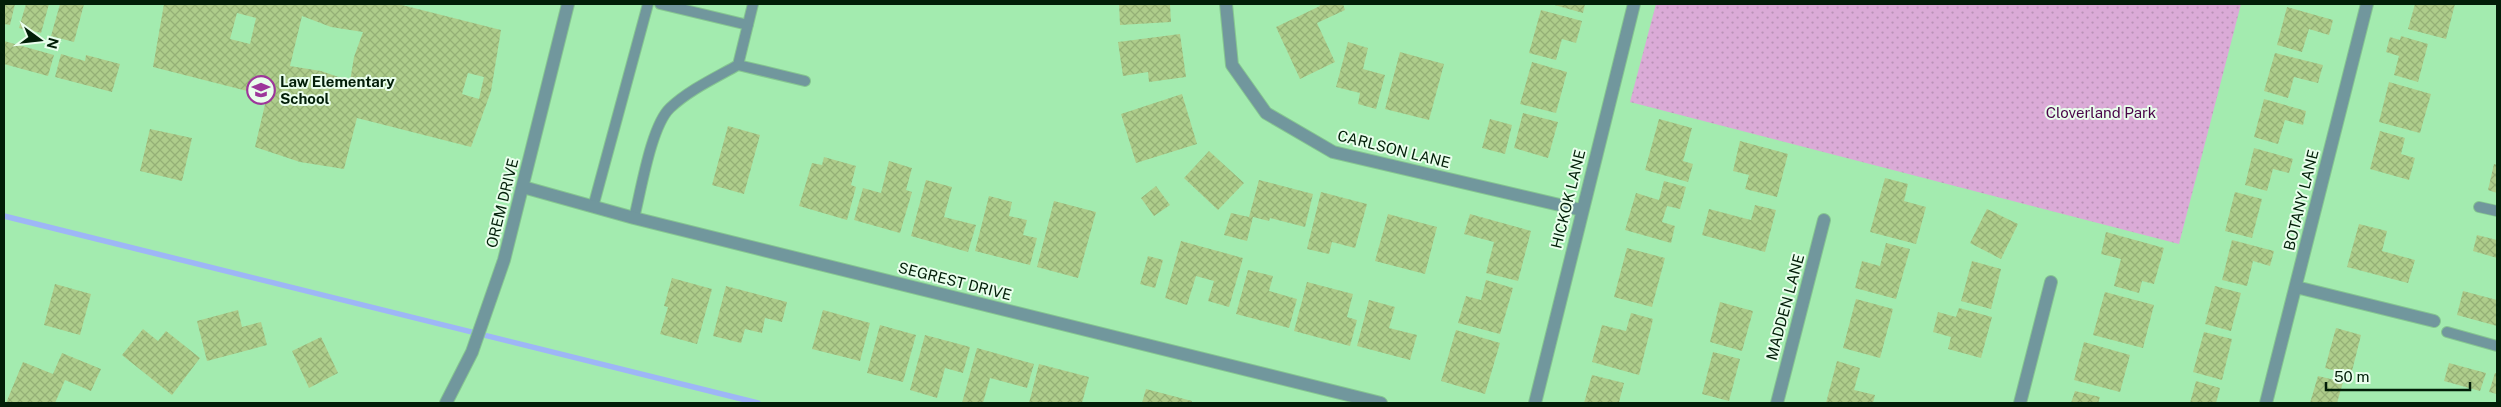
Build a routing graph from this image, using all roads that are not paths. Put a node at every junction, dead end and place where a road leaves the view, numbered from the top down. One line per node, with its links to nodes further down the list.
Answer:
1 (568, 4): 11 (street, OREM DRIVE)
2 (648, 4): 12 (lane)
3 (660, 4): 8 (lane)
4 (753, 4): 8 (lane)
5 (1226, 4): 14 (street, CARLSON LANE)
6 (1634, 4): 14 (street, HICKOK LANE)
7 (2367, 4): 19 (street, BOTANY LANE)
8 (748, 25): 9 (lane)
9 (738, 65): 10 (lane); 16 (lane)
10 (805, 81)
11 (523, 187): 12 (street, SEGREST DRIVE); 23 (street, OREM DRIVE)
12 (593, 207): 16 (street, SEGREST DRIVE)
13 (2479, 207): 15 (lane)
14 (1581, 210): 25 (street, HICKOK LANE)
15 (2497, 211)
16 (634, 218): 24 (street, SEGREST DRIVE)
17 (1824, 220): 26 (street, MADDEN LANE)
18 (2051, 282): 27 (street)
19 (2296, 287): 20 (street); 28 (street, BOTANY LANE)
20 (2434, 321)
21 (2447, 332): 22 (lane)
22 (2497, 346)
23 (446, 403)
24 (1381, 403)
25 (1535, 403)
26 (1777, 403)
27 (2020, 403)
28 (2266, 403)

